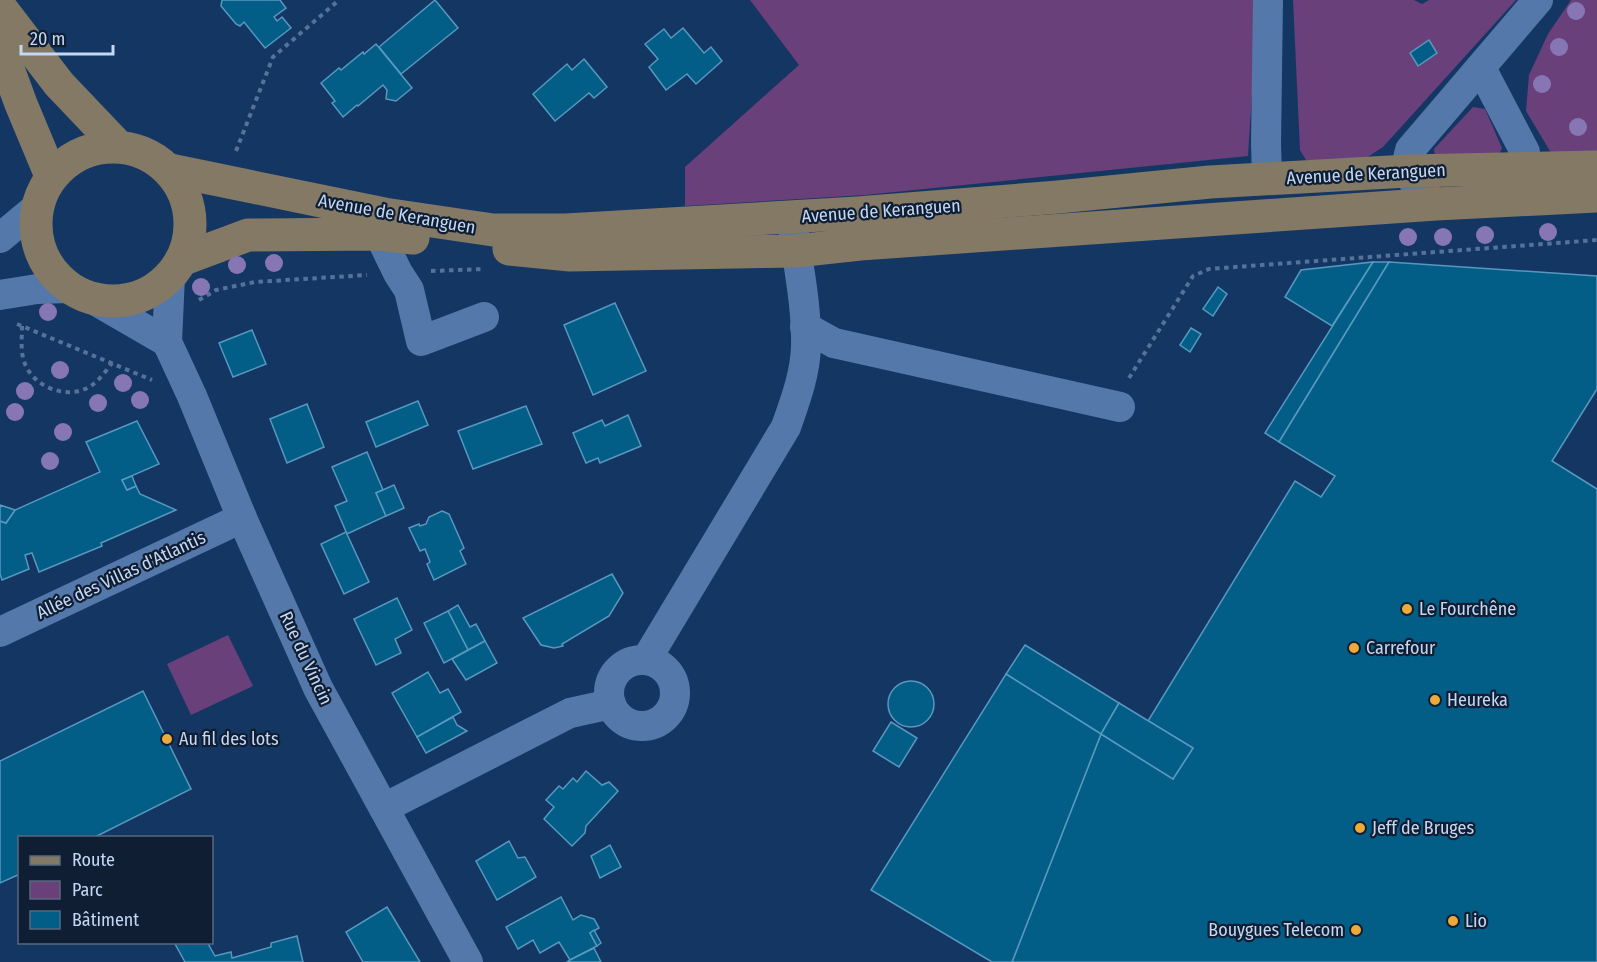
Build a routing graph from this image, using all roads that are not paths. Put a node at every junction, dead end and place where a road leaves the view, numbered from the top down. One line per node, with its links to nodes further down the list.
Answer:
1 (1268, 0): 12 (street)
2 (1538, 0): 5 (street)
3 (0, 7): 6 (main road)
4 (0, 47): 11 (main road)
5 (1481, 68): 8 (street); 10 (street)
6 (118, 146): 9 (main road); 11 (main road)
7 (1597, 167): 8 (main road, Avenue de Keranguen)
8 (1523, 169): 10 (main road, Avenue de Keranguen); 14 (street)
9 (170, 170): 17 (main road, Avenue de Keranguen); 21 (main road)
10 (1408, 171): 12 (main road, Avenue de Keranguen); 15 (street)
11 (51, 176): 16 (main road)
12 (1267, 179): 17 (main road, Avenue de Keranguen)
13 (1597, 196): 14 (main road, Avenue de Keranguen)
14 (1475, 201): 15 (main road, Avenue de Keranguen)
15 (1436, 204): 20 (main road, Avenue de Keranguen)
16 (36, 208): 19 (street); 22 (main road)
17 (792, 218): 20 (street)
18 (379, 234): 20 (main road, Avenue de Keranguen); 21 (main road, Avenue de Keranguen); 24 (street)
19 (0, 238)
20 (796, 251): 25 (street)
21 (176, 268): 22 (main road); 26 (street, Rue du Vincin)
22 (80, 293): 23 (street); 26 (street)
23 (6, 308)
24 (484, 317)
25 (805, 327): 27 (street); 30 (street)
26 (167, 342): 28 (street, Rue du Vincin)
27 (1116, 406)
28 (242, 518): 29 (street, Allée des Villas d'Atlantis); 32 (street, Rue du Vincin)
29 (0, 632)
30 (646, 660): 31 (street); 31 (street)
31 (611, 704): 32 (street)
32 (384, 808): 33 (street, Rue du Vincin)
33 (468, 962)

